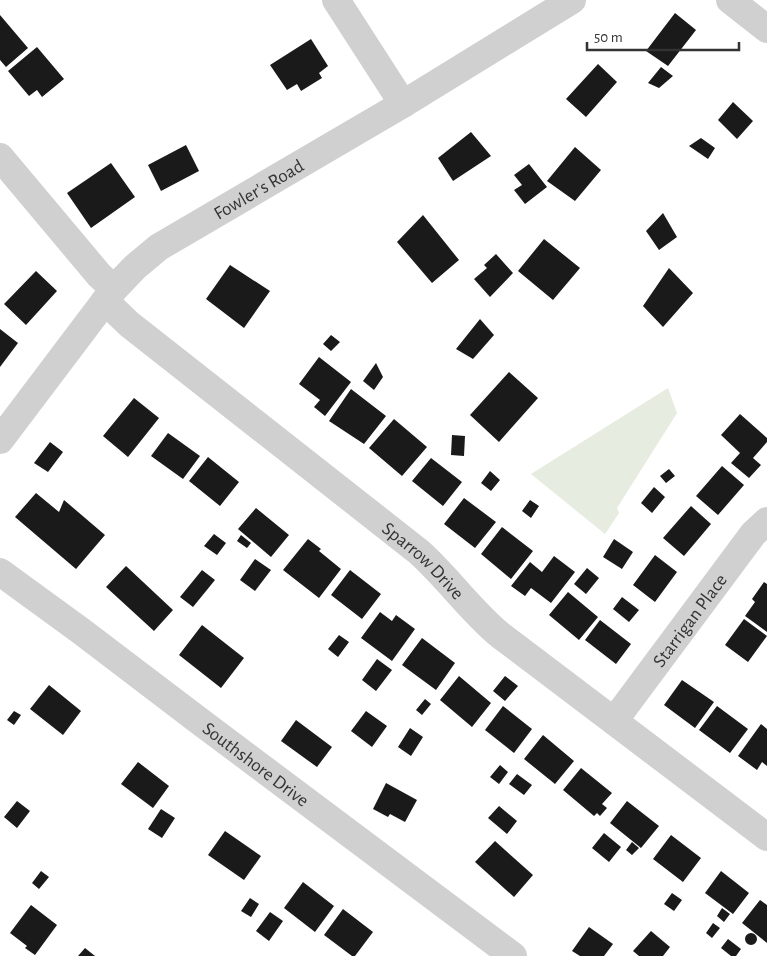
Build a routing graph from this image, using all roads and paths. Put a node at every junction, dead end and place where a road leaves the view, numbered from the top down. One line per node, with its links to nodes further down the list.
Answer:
1 (336, 0): 5 (street)
2 (572, 0): 5 (street, Fowler's Road)
3 (730, 0): 4 (street)
4 (767, 28)
5 (403, 104): 7 (street, Fowler's Road)
6 (0, 157): 7 (street, Sparrow Drive)
7 (110, 295): 8 (street, Fowler's Road); 11 (street, Sparrow Drive)
8 (0, 440)
9 (767, 521): 11 (street, Starrigan Place)
10 (0, 572): 13 (street, Southshore Drive)
11 (614, 721): 12 (street, Sparrow Drive)
12 (767, 837)
13 (513, 956)

